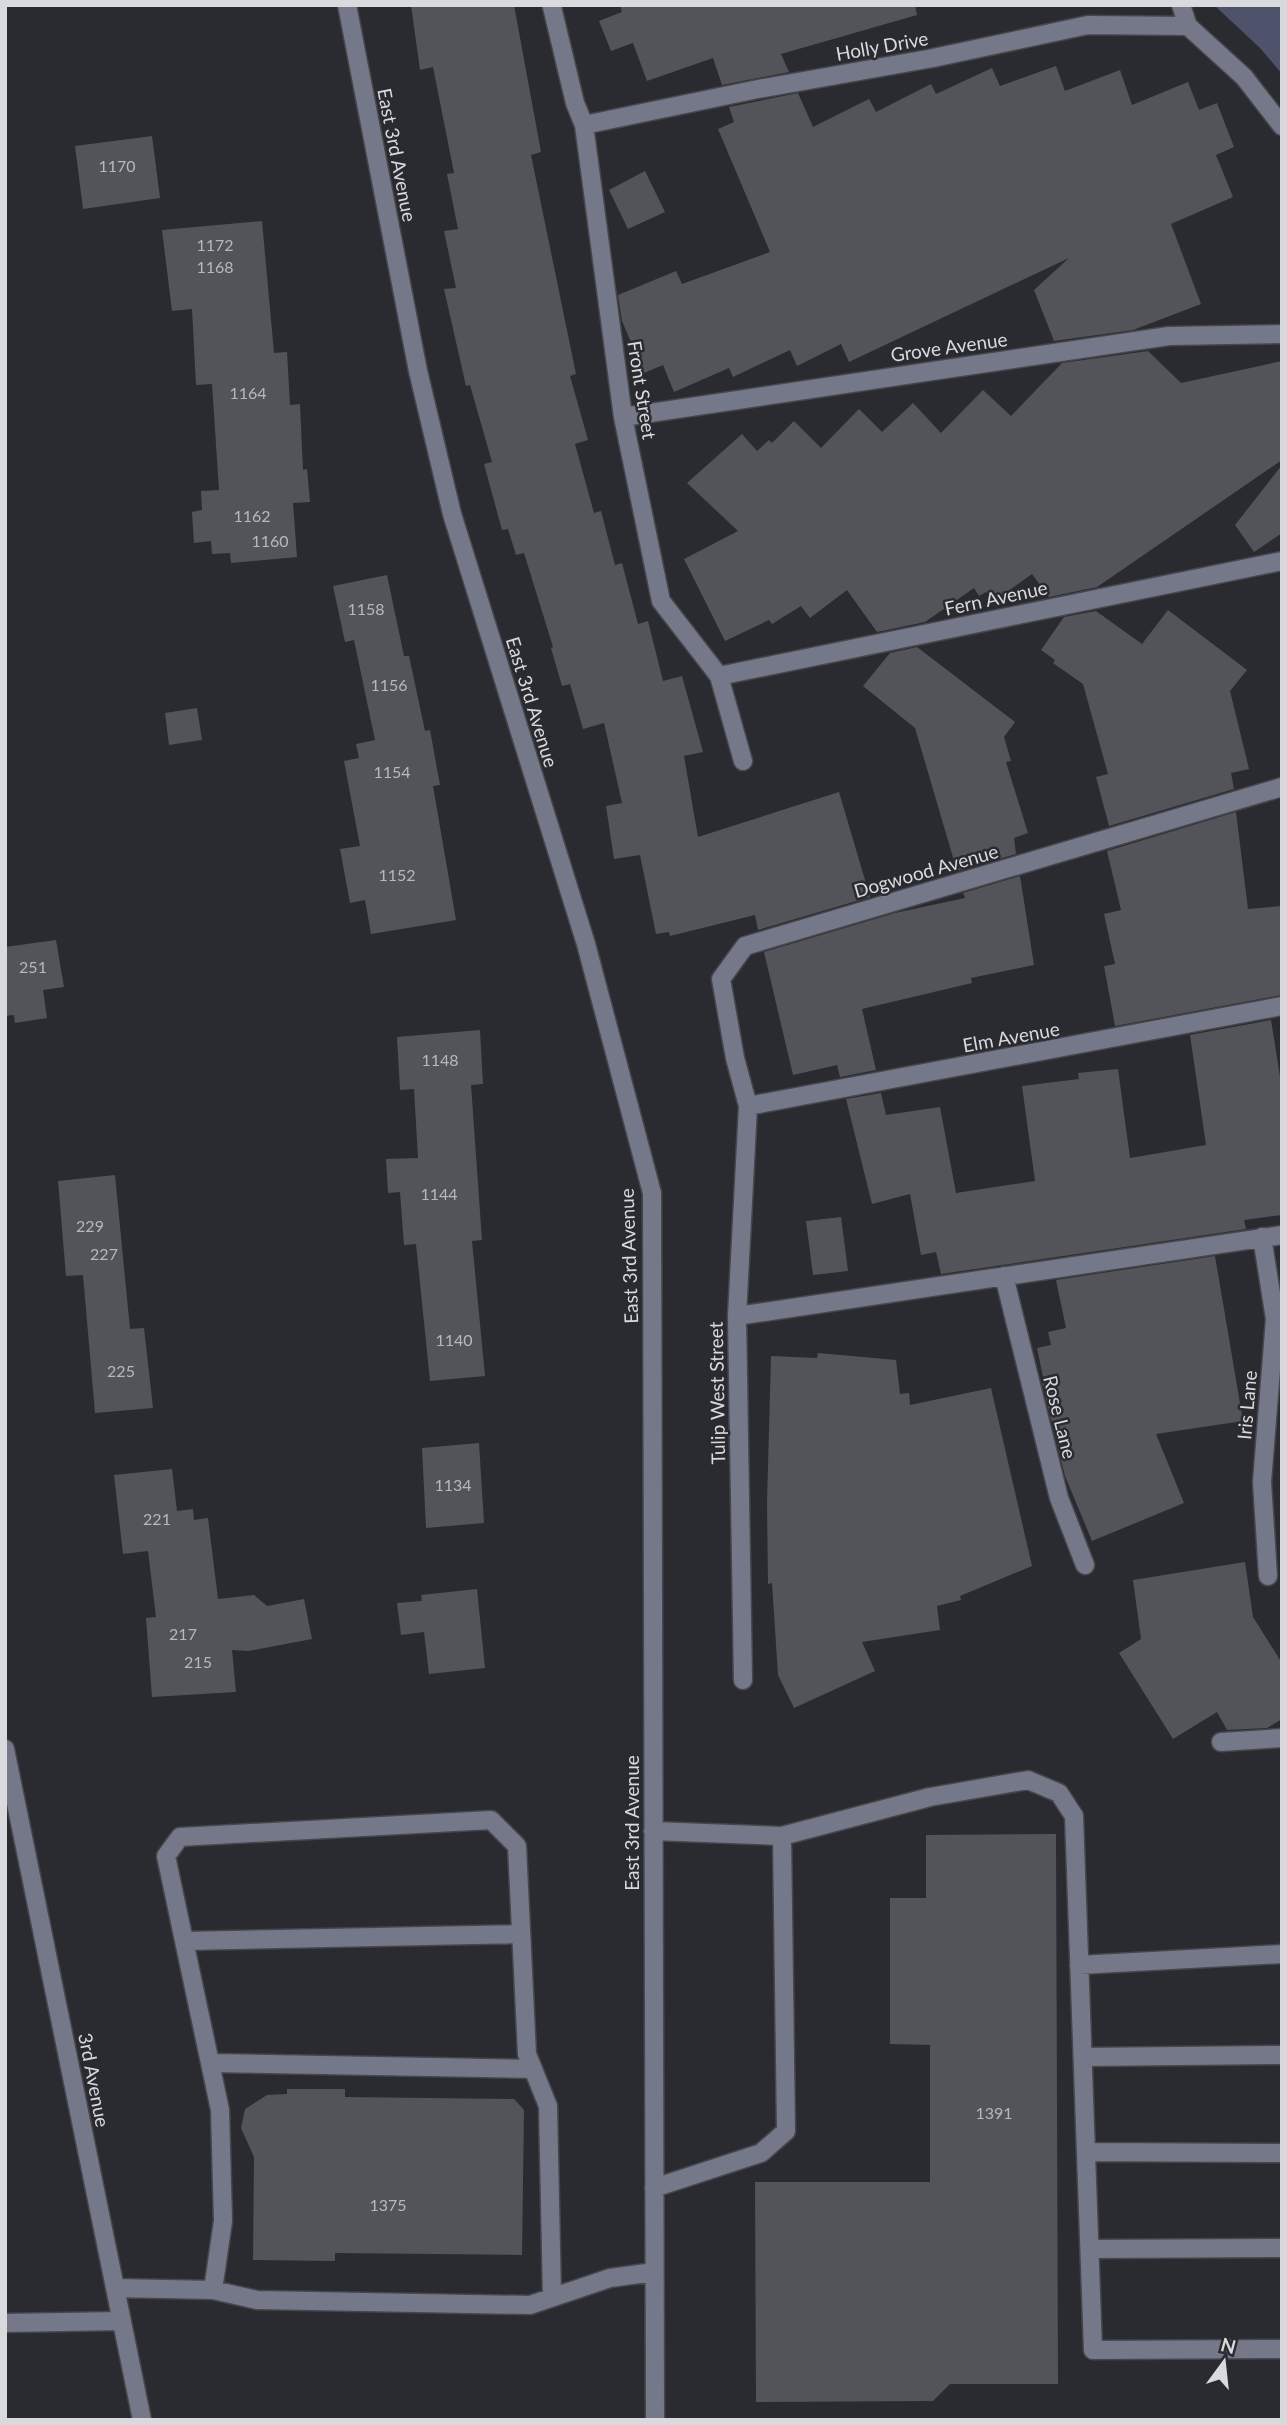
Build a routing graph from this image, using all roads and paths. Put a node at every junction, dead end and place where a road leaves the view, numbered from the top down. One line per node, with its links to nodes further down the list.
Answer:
1 (347, 5): 25 (street, East 3rd Avenue)
2 (1181, 5): 4 (street)
3 (552, 7): 5 (street, Front Street)
4 (1188, 26): 5 (street, Holly Drive); 6 (street)
5 (584, 125): 8 (street, Front Street)
6 (1282, 126)
7 (1282, 334): 8 (street, Grove Avenue)
8 (623, 417): 10 (street, Front Street)
9 (1282, 561): 10 (street, Fern Avenue)
10 (719, 676): 11 (street, Front Street)
11 (743, 761)
12 (1282, 787): 14 (street, Dogwood Avenue)
13 (1282, 1006): 14 (street, Elm Avenue)
14 (748, 1106): 18 (street, Tulip West Street)
15 (1282, 1235): 16 (street)
16 (1262, 1237): 17 (street); 20 (street, Iris Lane)
17 (1004, 1276): 18 (street); 19 (street, Rose Lane)
18 (737, 1315): 21 (street, Tulip West Street)
19 (1085, 1564)
20 (1268, 1576)
21 (743, 1680)
22 (1282, 1738): 23 (street)
23 (1221, 1742)
24 (5, 1749): 41 (street, 3rd Avenue)
25 (653, 1831): 26 (street); 37 (street, East 3rd Avenue)
26 (782, 1836): 30 (street); 37 (street)
27 (521, 1934): 28 (street); 28 (street); 34 (street)
28 (185, 1941): 33 (street)
29 (1282, 1954): 30 (street)
30 (1079, 1965): 32 (street)
31 (1282, 2055): 32 (street)
32 (1083, 2057): 35 (street)
33 (210, 2063): 34 (street); 42 (street)
34 (533, 2069): 43 (street)
35 (1087, 2152): 36 (street); 39 (street)
36 (1282, 2153)
37 (654, 2188): 40 (street, East 3rd Avenue)
38 (1282, 2248): 39 (street)
39 (1090, 2249): 46 (street)
40 (654, 2272): 43 (street); 48 (street, East 3rd Avenue)
41 (115, 2288): 42 (street); 44 (street, 3rd Avenue)
42 (213, 2290): 43 (street)
43 (552, 2297)
44 (121, 2321): 45 (street); 47 (street, 3rd Avenue)
45 (5, 2323)
46 (1282, 2349)
47 (142, 2420)
48 (654, 2420)

